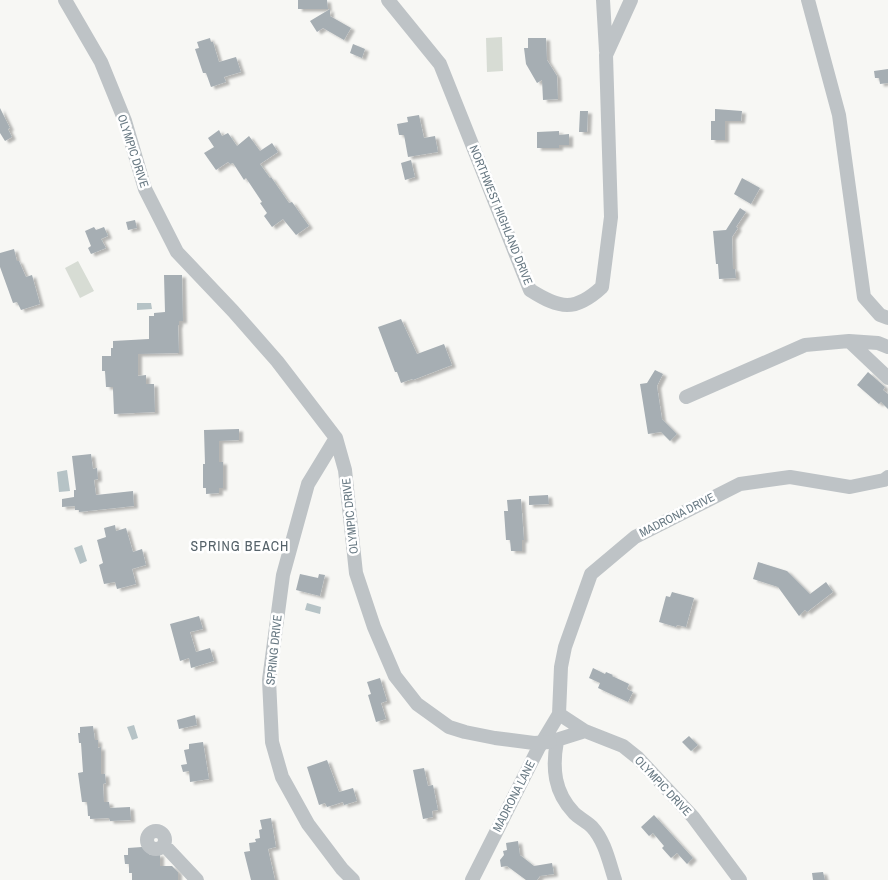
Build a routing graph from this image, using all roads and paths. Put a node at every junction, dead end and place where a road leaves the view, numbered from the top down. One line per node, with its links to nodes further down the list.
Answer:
1 (66, 0): 12 (street, OLYMPIC DRIVE)
2 (388, 0): 6 (street, NORTHWEST HIGHLAND DRIVE)
3 (602, 0): 6 (street)
4 (631, 0): 6 (street, NORTHWEST HIGHLAND DRIVE)
5 (808, 0): 7 (street)
6 (606, 55)
7 (888, 318)
8 (849, 341): 9 (street); 10 (street); 11 (street)
9 (888, 347)
10 (888, 378)
11 (686, 397)
12 (336, 438): 16 (street, OLYMPIC DRIVE, bridge); 19 (street, SPRING DRIVE)
13 (888, 478): 14 (street, MADRONA DRIVE)
14 (559, 714): 15 (street); 20 (street, MADRONA LANE)
15 (585, 731): 16 (street, OLYMPIC DRIVE); 22 (street, OLYMPIC DRIVE)
16 (553, 741): 21 (street)
17 (164, 845): 18 (street)
18 (196, 880)
19 (353, 880)
20 (472, 880)
21 (615, 880)
22 (740, 880)

